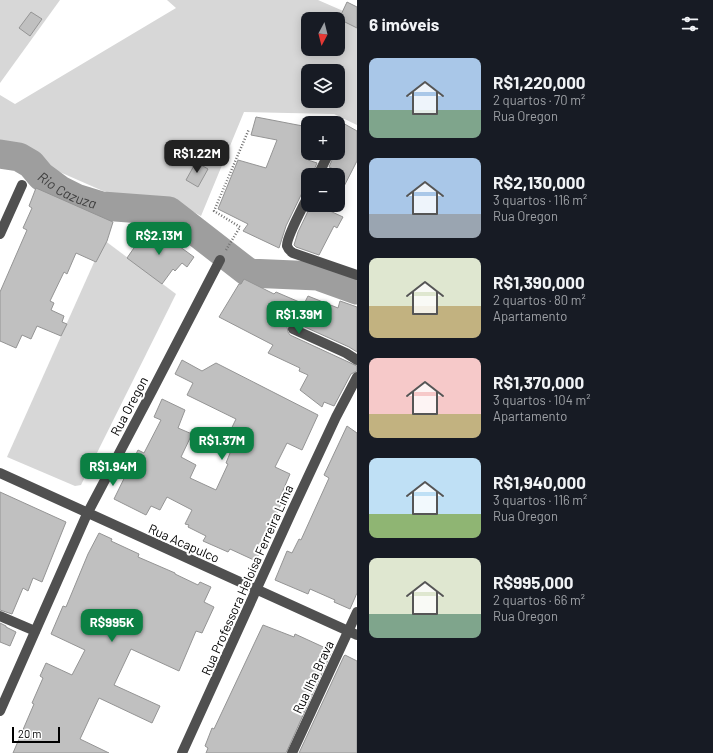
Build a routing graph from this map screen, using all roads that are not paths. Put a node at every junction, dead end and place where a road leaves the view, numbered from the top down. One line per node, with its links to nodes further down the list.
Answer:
1 (22, 185): 3 (street)
2 (301, 211): 5 (street)
3 (0, 234)
4 (220, 260): 10 (street, Rua Oregon)
5 (357, 275)
6 (293, 329): 7 (street)
7 (357, 360)
8 (357, 377): 11 (street, Rua Professora Heloísa Ferreira Lima)
9 (0, 473): 10 (street, Rua Acapulco)
10 (87, 514): 11 (street, Rua Acapulco); 14 (street, Rua Oregon)
11 (257, 590): 15 (street, Rua Acapulco); 17 (street, Rua Professora Heloísa Ferreira Lima)
12 (357, 612): 15 (street, Rua Ilha Brava)
13 (0, 616): 14 (street)
14 (34, 631): 16 (street, Rua Oregon)
15 (352, 633): 18 (street, Rua Ilha Brava)
16 (0, 711)
17 (182, 753)
18 (292, 753)

